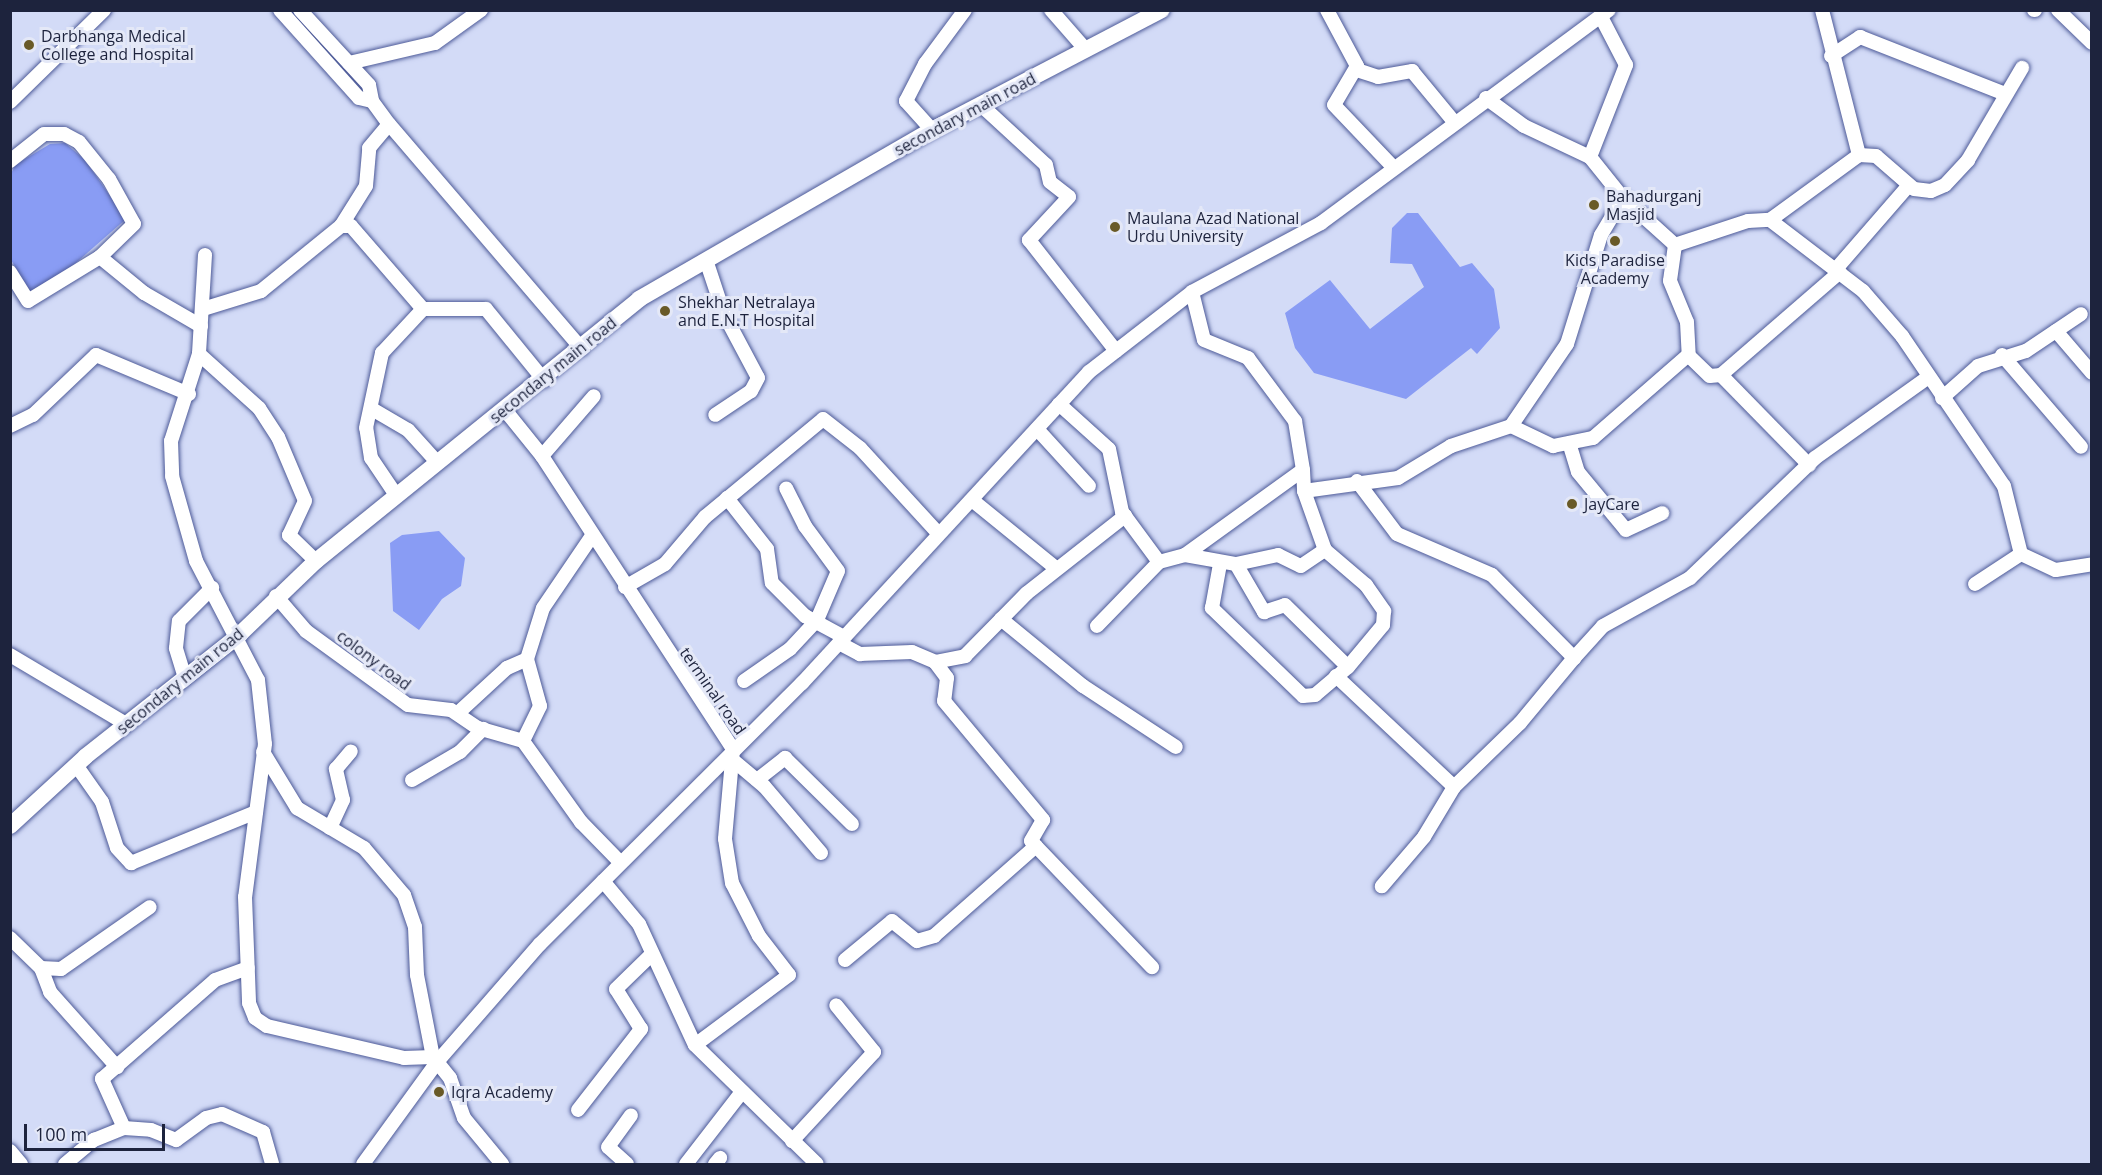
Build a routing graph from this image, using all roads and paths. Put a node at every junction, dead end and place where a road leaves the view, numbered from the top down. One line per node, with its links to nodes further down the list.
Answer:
1 (104, 10): 21 (street)
2 (280, 10): 20 (street)
3 (300, 10): 15 (street)
4 (481, 10): 15 (street)
5 (966, 10): 25 (street)
6 (1051, 10): 13 (street)
7 (1162, 10): 13 (main road, secondary main road)
8 (1327, 10): 17 (street)
9 (1822, 10): 14 (street)
10 (2058, 10): 12 (street)
11 (1605, 14): 19 (street); 27 (street)
12 (2091, 43)
13 (1086, 50): 22 (main road, secondary main road)
14 (1831, 56): 18 (street); 26 (street)
15 (349, 63): 20 (street)
16 (2022, 68): 18 (street)
17 (1357, 70): 23 (street); 29 (street)
18 (2003, 93): 30 (street)
19 (1486, 98): 23 (street); 27 (street)
20 (372, 101): 24 (street)
21 (10, 102)
22 (981, 105): 25 (main road, secondary main road); 47 (street)
23 (1455, 123): 29 (street)
24 (389, 124): 33 (street); 46 (street)
25 (932, 130): 37 (main road, secondary main road)
26 (1858, 155): 30 (street); 32 (street)
27 (1590, 157): 31 (street)
28 (10, 161): 36 (street)
29 (1393, 167): 40 (street)
30 (1909, 185): 38 (street)
31 (1623, 198): 34 (street); 63 (street)
32 (1770, 220): 34 (street); 38 (street)
33 (341, 226): 41 (street); 42 (street)
34 (1675, 245): 49 (street)
35 (205, 255): 41 (street)
36 (100, 257): 39 (street); 44 (street)
37 (706, 260): 46 (main road, secondary main road); 61 (street)
38 (1838, 271): 52 (street); 53 (street)
39 (10, 272)
40 (1192, 292): 47 (street); 70 (street)
41 (203, 309): 44 (street)
42 (423, 309): 54 (street); 59 (street)
43 (2081, 314): 45 (street)
44 (201, 326): 48 (street)
45 (2056, 331): 50 (street); 51 (street)
46 (582, 349): 54 (main road, secondary main road)
47 (1116, 351): 58 (street)
48 (199, 354): 55 (street); 85 (street)
49 (1689, 355): 52 (street); 65 (street)
50 (2002, 355): 57 (street); 66 (street)
51 (2091, 373)
52 (1721, 375): 69 (street)
53 (1927, 378): 57 (street); 69 (street)
54 (544, 380): 60 (main road, secondary main road)
55 (189, 394): 62 (street); 93 (street)
56 (594, 396): 67 (street)
57 (1942, 398): 83 (street)
58 (1059, 404): 64 (street); 79 (street)
59 (372, 409): 68 (street); 75 (street)
60 (506, 410): 67 (street, terminal road); 68 (main road, secondary main road)
61 (715, 415)
62 (10, 426)
63 (1511, 426): 65 (street); 71 (street)
64 (1037, 429): 72 (street); 77 (street)
65 (1570, 446): 78 (street)
66 (2081, 447)
67 (542, 456): 81 (street, terminal road)
68 (437, 462): 75 (main road, secondary main road)
69 (1809, 465): 101 (street)
70 (1303, 470): 74 (street); 84 (street)
71 (1357, 481): 74 (street); 101 (street)
72 (1089, 486)
73 (786, 488): 96 (street)
74 (1304, 491): 82 (street)
75 (396, 495): 85 (main road, secondary main road)
76 (727, 498): 80 (street); 92 (street); 96 (street)
77 (972, 500): 80 (street); 90 (street)
78 (1662, 513)
79 (1125, 516): 86 (street); 90 (street)
80 (938, 533): 99 (street)
81 (592, 536): 92 (street, terminal road); 102 (street)
82 (1325, 550): 88 (street); 104 (street)
83 (2021, 554): 89 (street); 91 (street)
84 (1185, 555): 86 (street); 87 (street)
85 (316, 561): 94 (main road, secondary main road)
86 (1159, 562): 97 (street)
87 (1220, 564): 88 (street); 105 (street)
88 (1236, 564): 104 (street)
89 (2091, 564)
90 (1057, 569): 95 (street)
91 (1975, 584)
92 (625, 587): 115 (street, terminal road)
93 (212, 588): 98 (street); 106 (street)
94 (276, 596): 98 (main road, secondary main road); 108 (street, colony road)
95 (1001, 619): 103 (street); 112 (street)
96 (817, 620): 99 (street); 107 (street)
97 (1097, 626)
98 (239, 635): 106 (main road, secondary main road); 114 (street)
99 (842, 640): 103 (street); 115 (street)
100 (10, 655): 109 (street)
101 (1574, 658): 119 (street)
102 (527, 659): 108 (street); 111 (street)
103 (935, 662): 124 (street)
104 (1348, 667): 105 (street)
105 (1336, 676): 119 (street)
106 (185, 678): 109 (main road, secondary main road)
107 (744, 681)
108 (458, 713): 110 (street, colony road)
109 (126, 724): 116 (main road, secondary main road)
110 (483, 729): 111 (street, colony road); 117 (street)
111 (523, 741): 126 (street)
112 (1176, 747)
113 (351, 751): 123 (street)
114 (263, 752): 120 (street); 123 (street)
115 (734, 755): 118 (street); 126 (street); 137 (street, terminal road)
116 (76, 765): 120 (street); 122 (main road, secondary main road)
117 (412, 780)
118 (757, 780): 121 (street); 125 (street)
119 (1454, 787): 128 (street)
120 (256, 812): 135 (street)
121 (852, 824)
122 (10, 826)
123 (330, 828): 138 (street)
124 (1036, 846): 132 (street); 133 (street)
125 (821, 853)
126 (621, 863): 127 (street)
127 (603, 881): 131 (street); 138 (street)
128 (1382, 886)
129 (150, 907): 134 (street)
130 (10, 938): 134 (street)
131 (652, 954): 137 (street); 141 (street)
132 (845, 960)
133 (1152, 967)
134 (41, 968): 139 (street)
135 (248, 968): 138 (street); 139 (street)
136 (836, 1005): 144 (street)
137 (694, 1045): 140 (street)
138 (435, 1059): 149 (street); 150 (street)
139 (117, 1067): 143 (street)
140 (741, 1094): 144 (street); 152 (street)
141 (578, 1110)
142 (631, 1115): 151 (street)
143 (124, 1128): 147 (street); 148 (street)
144 (792, 1142): 153 (street)
145 (10, 1151): 146 (street)
146 (21, 1164)
147 (65, 1164)
148 (272, 1164)
149 (363, 1164)
150 (502, 1164)
151 (627, 1164)
152 (686, 1164)
153 (817, 1164)

